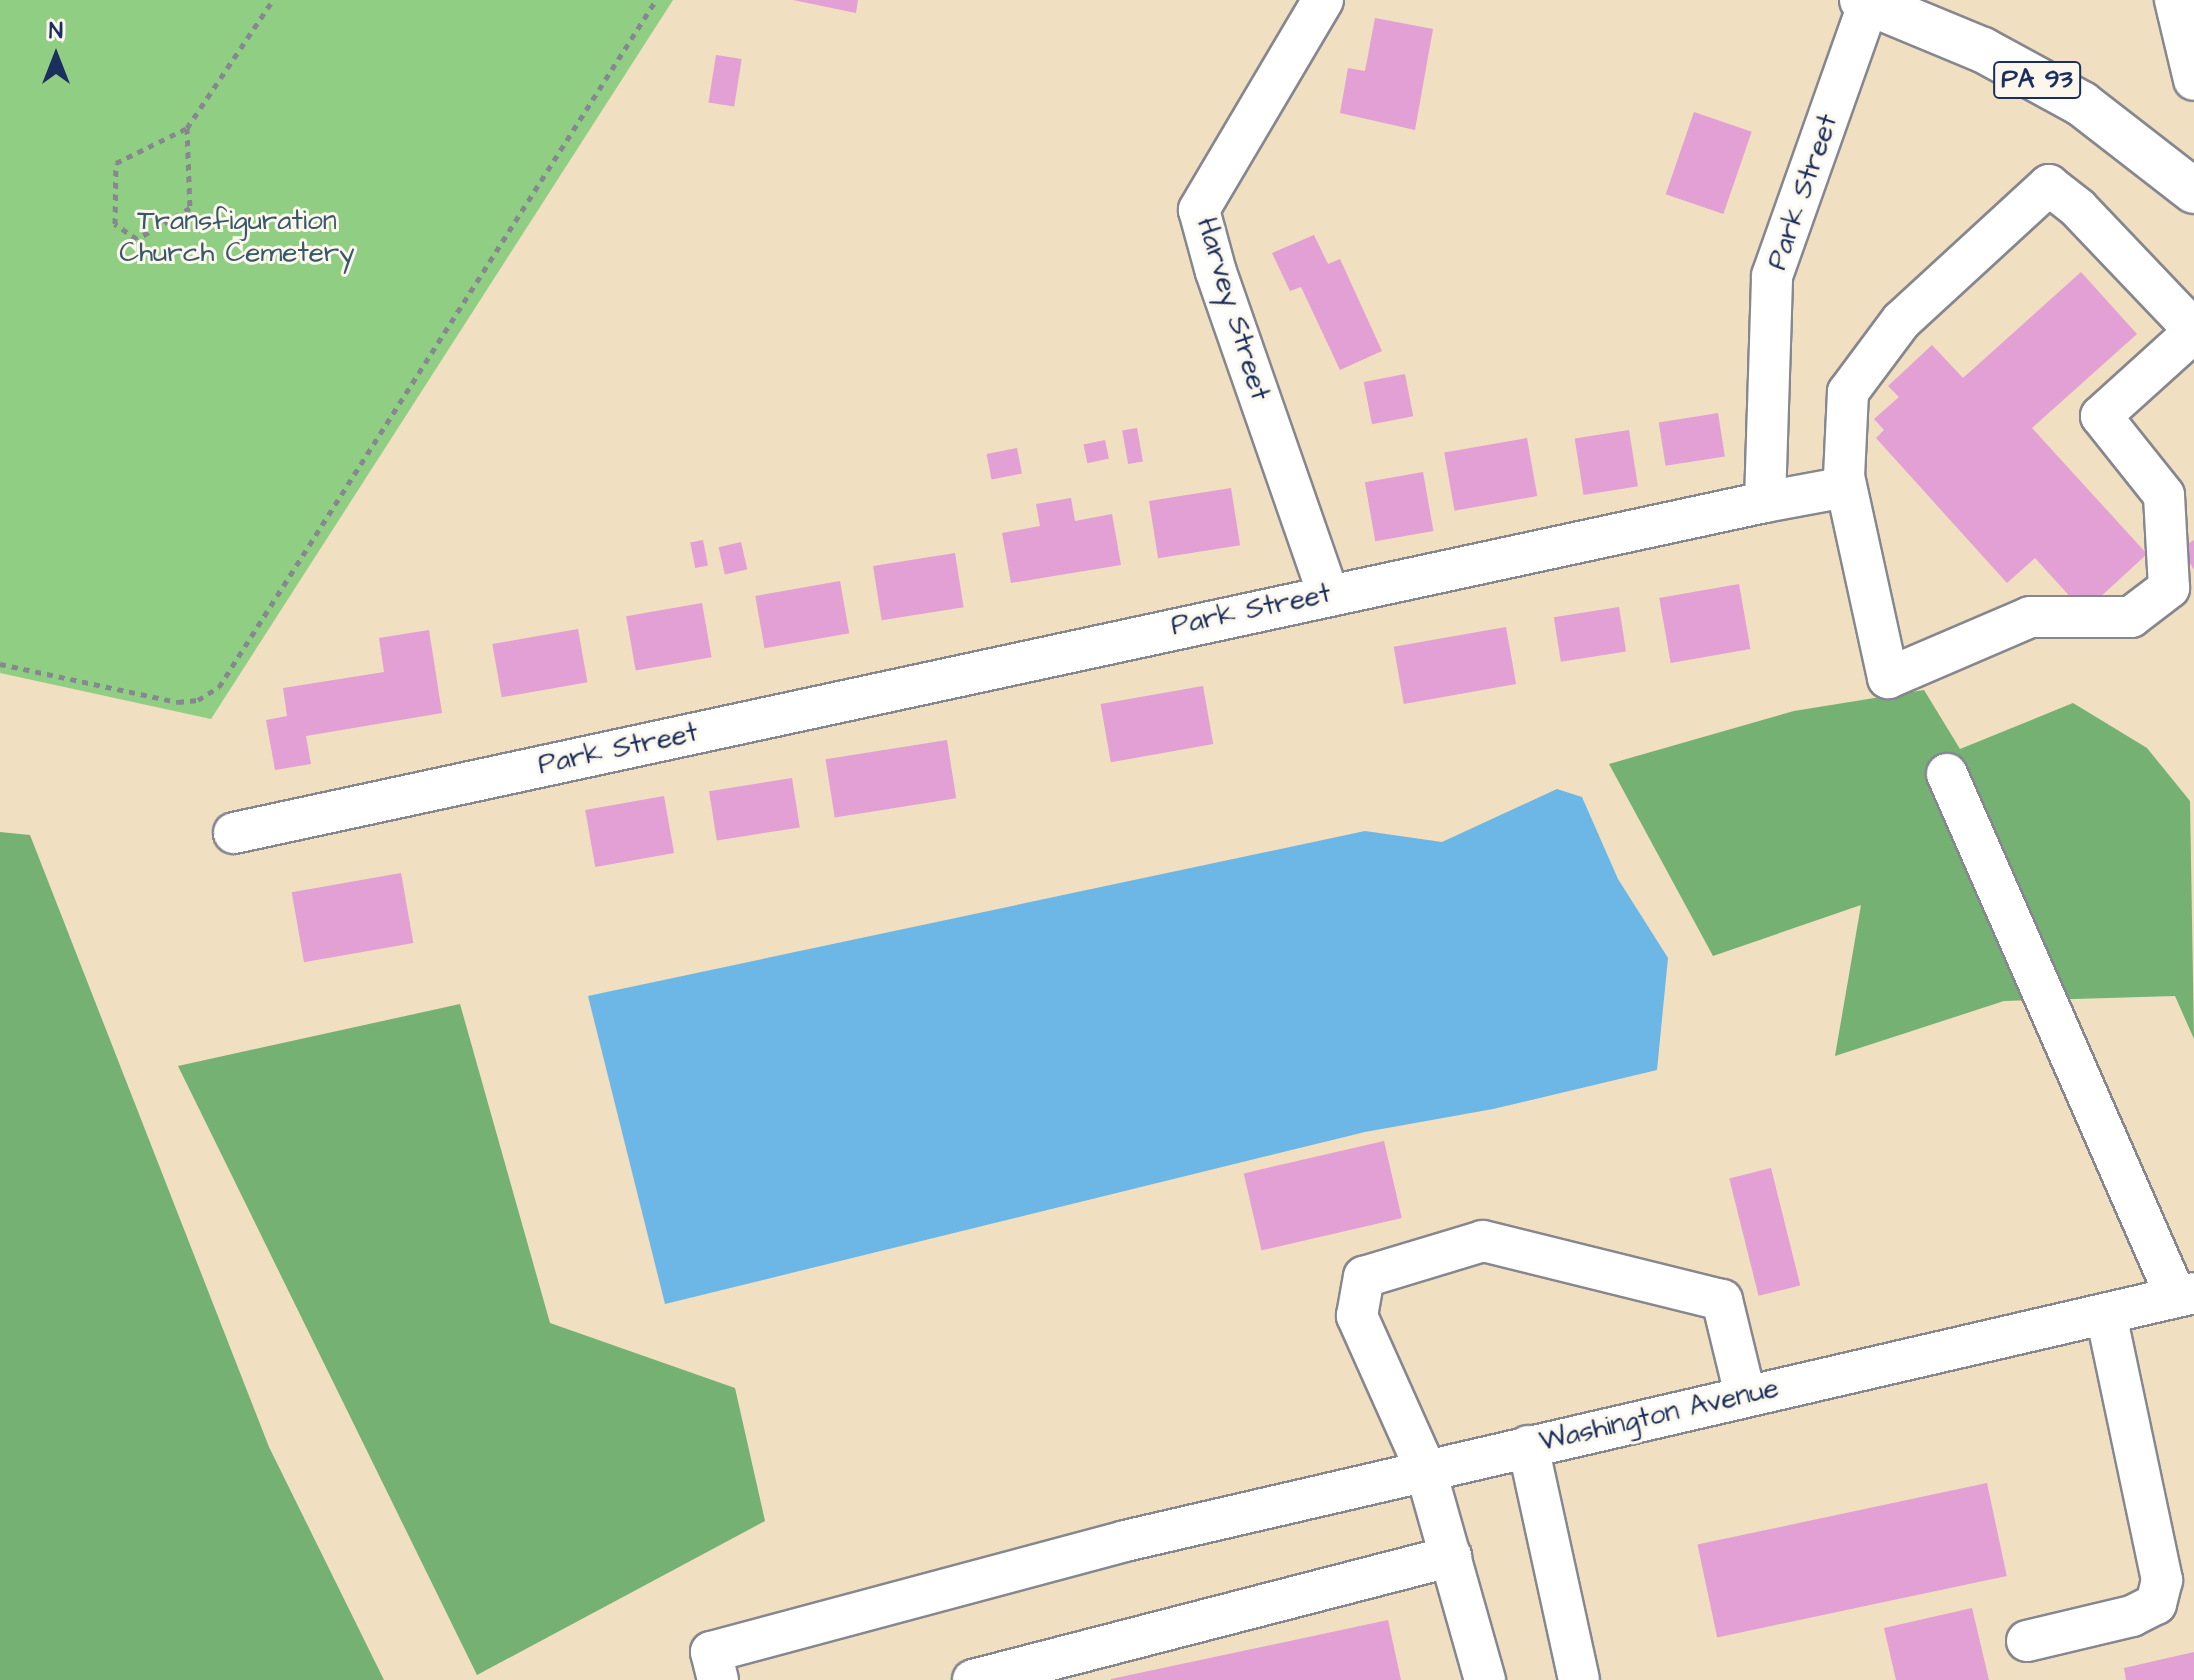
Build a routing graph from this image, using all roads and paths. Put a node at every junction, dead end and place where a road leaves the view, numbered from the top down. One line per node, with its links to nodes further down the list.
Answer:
1 (273, 0): 7 (path)
2 (656, 0): 13 (path)
3 (1323, 0): 12 (street, Harvey Street)
4 (2175, 0): 6 (street)
5 (1866, 1): 8 (highway, PA 93); 11 (street, Park Street)
6 (2194, 80)
7 (187, 128): 7 (path)
8 (2194, 191)
9 (2194, 331): 10 (street); 10 (street)
10 (1846, 487): 11 (street)
11 (1765, 502): 12 (street, Park Street)
12 (1328, 593): 15 (street, Park Street)
13 (0, 664)
14 (1947, 774): 16 (street)
15 (234, 833)
16 (2185, 1295): 17 (street, Washington Avenue)
17 (2106, 1314): 18 (street, Washington Avenue); 22 (street)
18 (1745, 1394): 19 (street, Washington Avenue); 20 (street)
19 (1528, 1446): 20 (street, Washington Avenue); 26 (street)
20 (1425, 1468): 21 (street); 23 (street, Washington Avenue)
21 (1451, 1556): 24 (street); 25 (street)
22 (2027, 1641)
23 (718, 1680)
24 (973, 1680)
25 (1485, 1680)
26 (1579, 1680)

